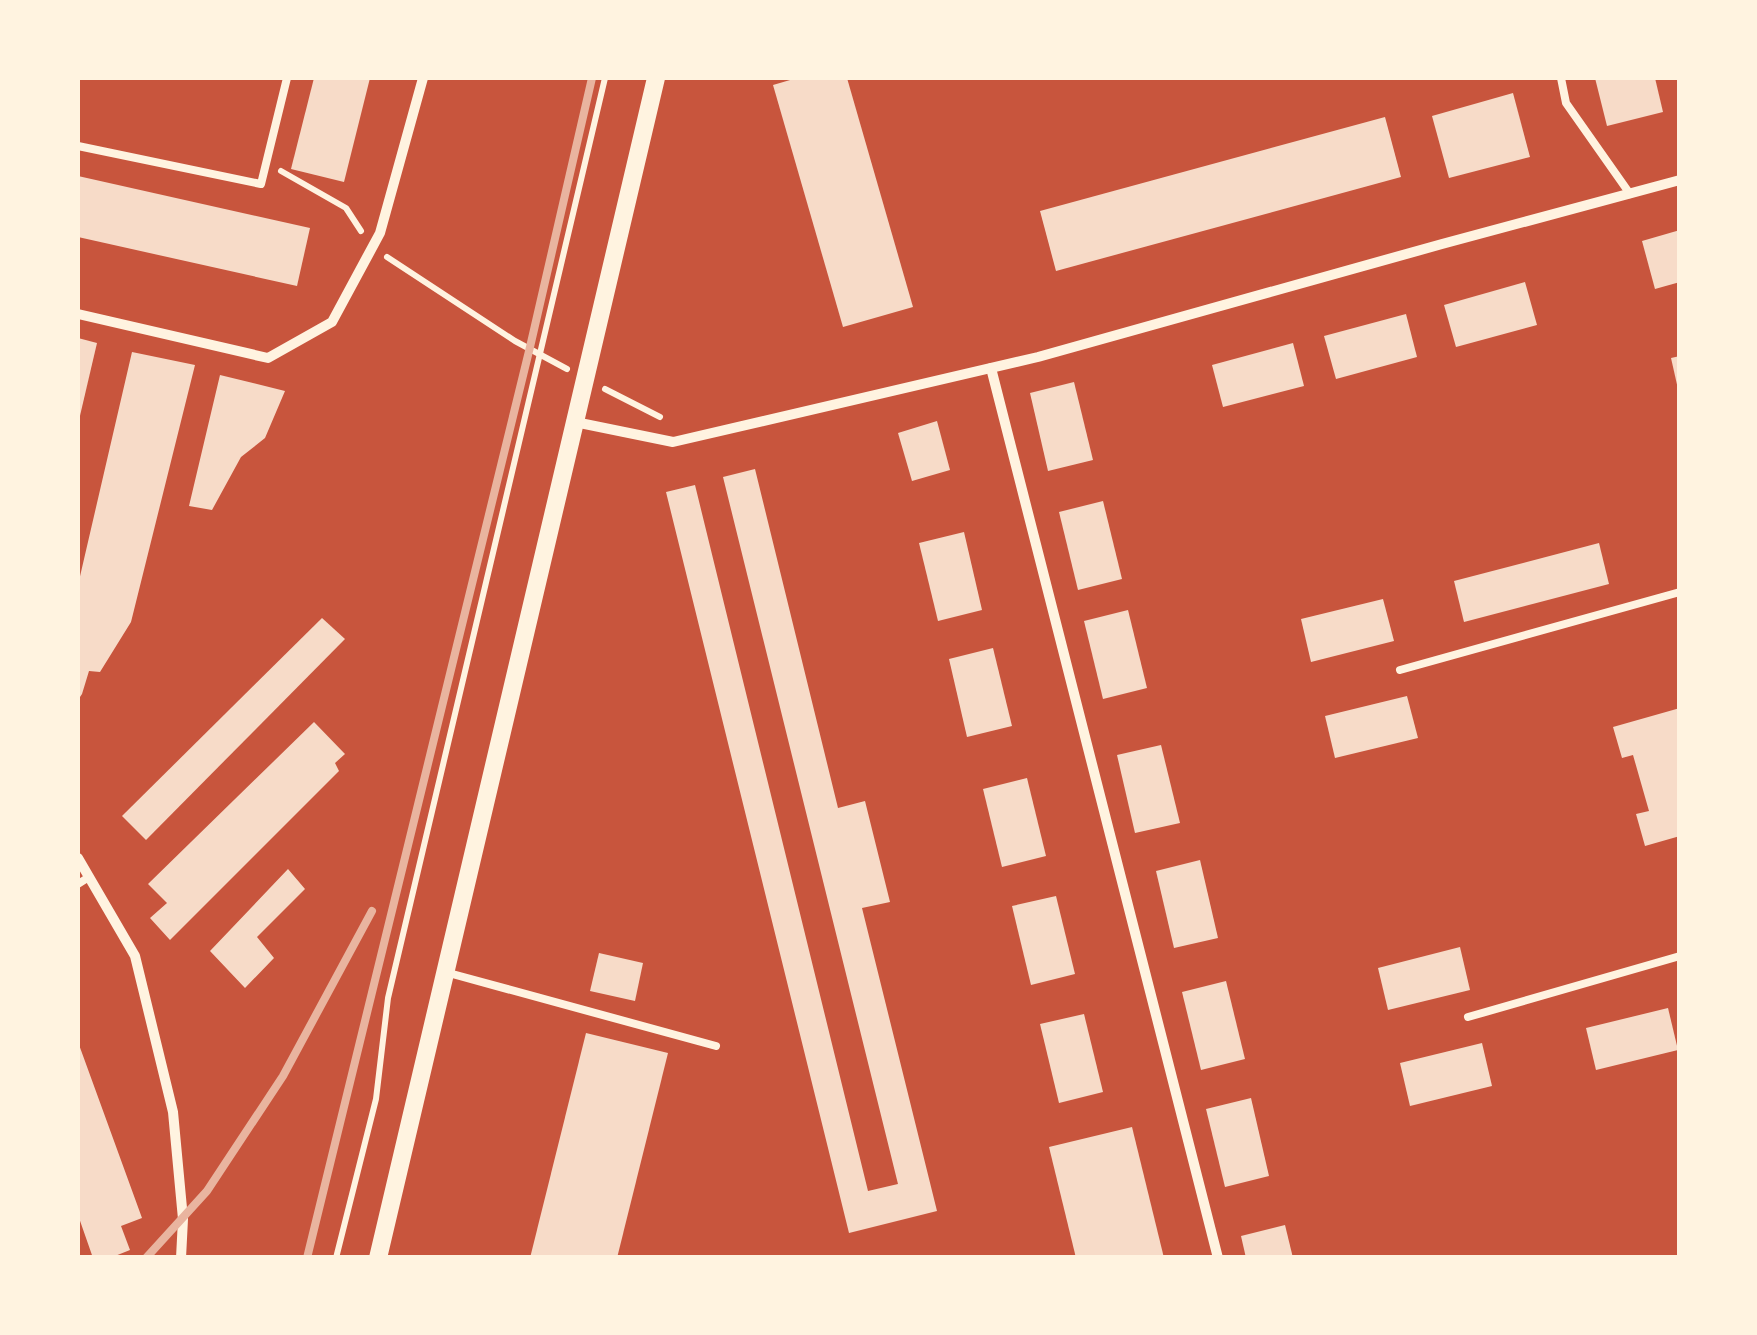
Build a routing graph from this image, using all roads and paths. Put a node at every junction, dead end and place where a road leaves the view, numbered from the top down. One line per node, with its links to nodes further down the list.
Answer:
1 (287, 78): 6 (lane)
2 (423, 78): 10 (street)
3 (604, 78): 12 (path)
4 (656, 78): 14 (street)
5 (1561, 78): 9 (lane)
6 (78, 146)
7 (275, 168): 10 (path)
8 (1680, 180): 9 (street)
9 (1630, 194): 13 (street)
10 (372, 247): 11 (street); 12 (path)
11 (78, 314)
12 (540, 354): 14 (path); 27 (path)
13 (991, 368): 16 (street); 29 (street)
14 (585, 379): 15 (street); 16 (path)
15 (575, 422): 16 (street); 23 (street)
16 (694, 438)
17 (1680, 592): 18 (lane)
18 (1400, 670)
19 (78, 858): 20 (street)
20 (88, 877): 21 (lane); 26 (street)
21 (78, 884)
22 (1680, 956): 24 (lane)
23 (445, 972): 25 (lane); 28 (street)
24 (1468, 1017)
25 (716, 1046)
26 (180, 1258)
27 (336, 1258)
28 (378, 1258)
29 (1218, 1258)

